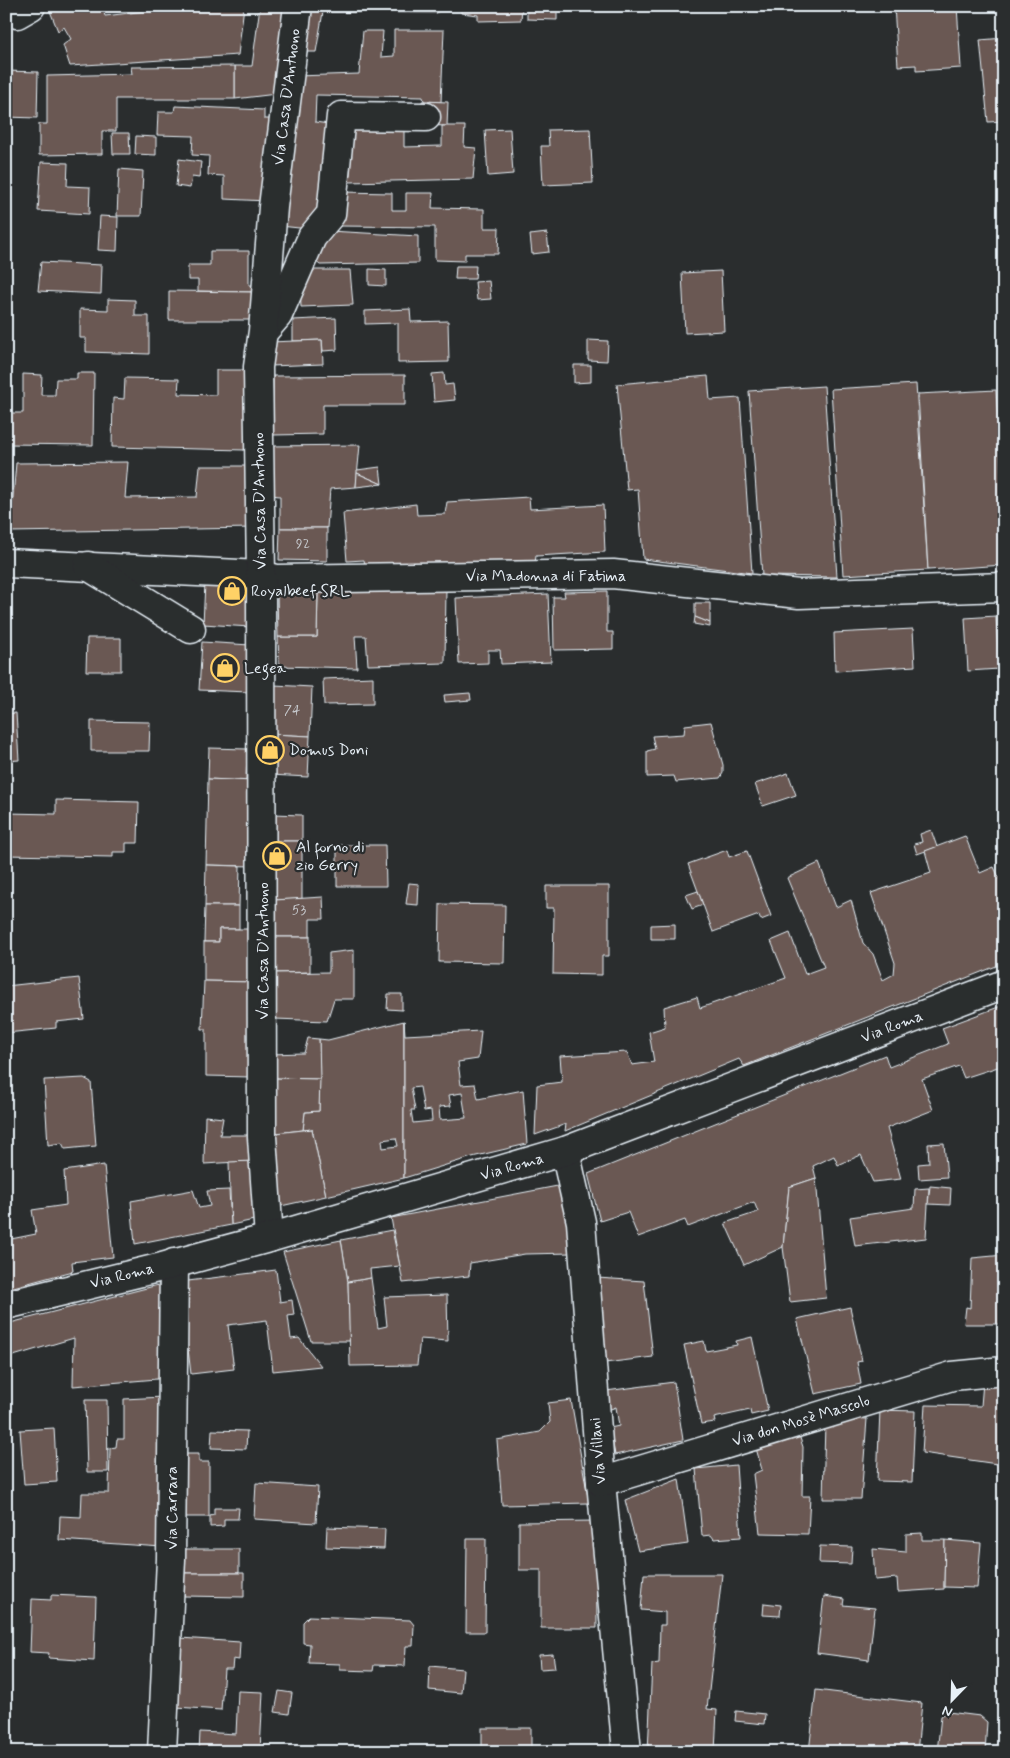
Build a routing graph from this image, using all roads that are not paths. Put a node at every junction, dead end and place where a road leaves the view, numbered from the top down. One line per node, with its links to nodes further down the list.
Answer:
1 (298, 6): 3 (street, Via Casa D'Antuono)
2 (426, 118): 3 (street)
3 (263, 331): 6 (street, Via Casa D'Antuono)
4 (6, 563): 5 (street, Via Madonna di Fatima)
5 (87, 566): 6 (street, Via Madonna di Fatima); 8 (street, Via Madonna di Fatima)
6 (261, 575): 7 (street, Via Madonna di Fatima); 11 (street, Via Casa D'Antuono)
7 (1004, 588)
8 (191, 629)
9 (1004, 984): 10 (street, Via Roma)
10 (565, 1151): 11 (street, Via Roma); 15 (street, Via Villani)
11 (269, 1238): 12 (street, Via Roma)
12 (174, 1263): 13 (street, Via Roma); 16 (street, Via Carrara)
13 (6, 1305)
14 (1004, 1371): 15 (street, Via don Mosè Mascolo)
15 (601, 1482): 17 (street, Via Villani)
16 (162, 1752)
17 (628, 1752)

